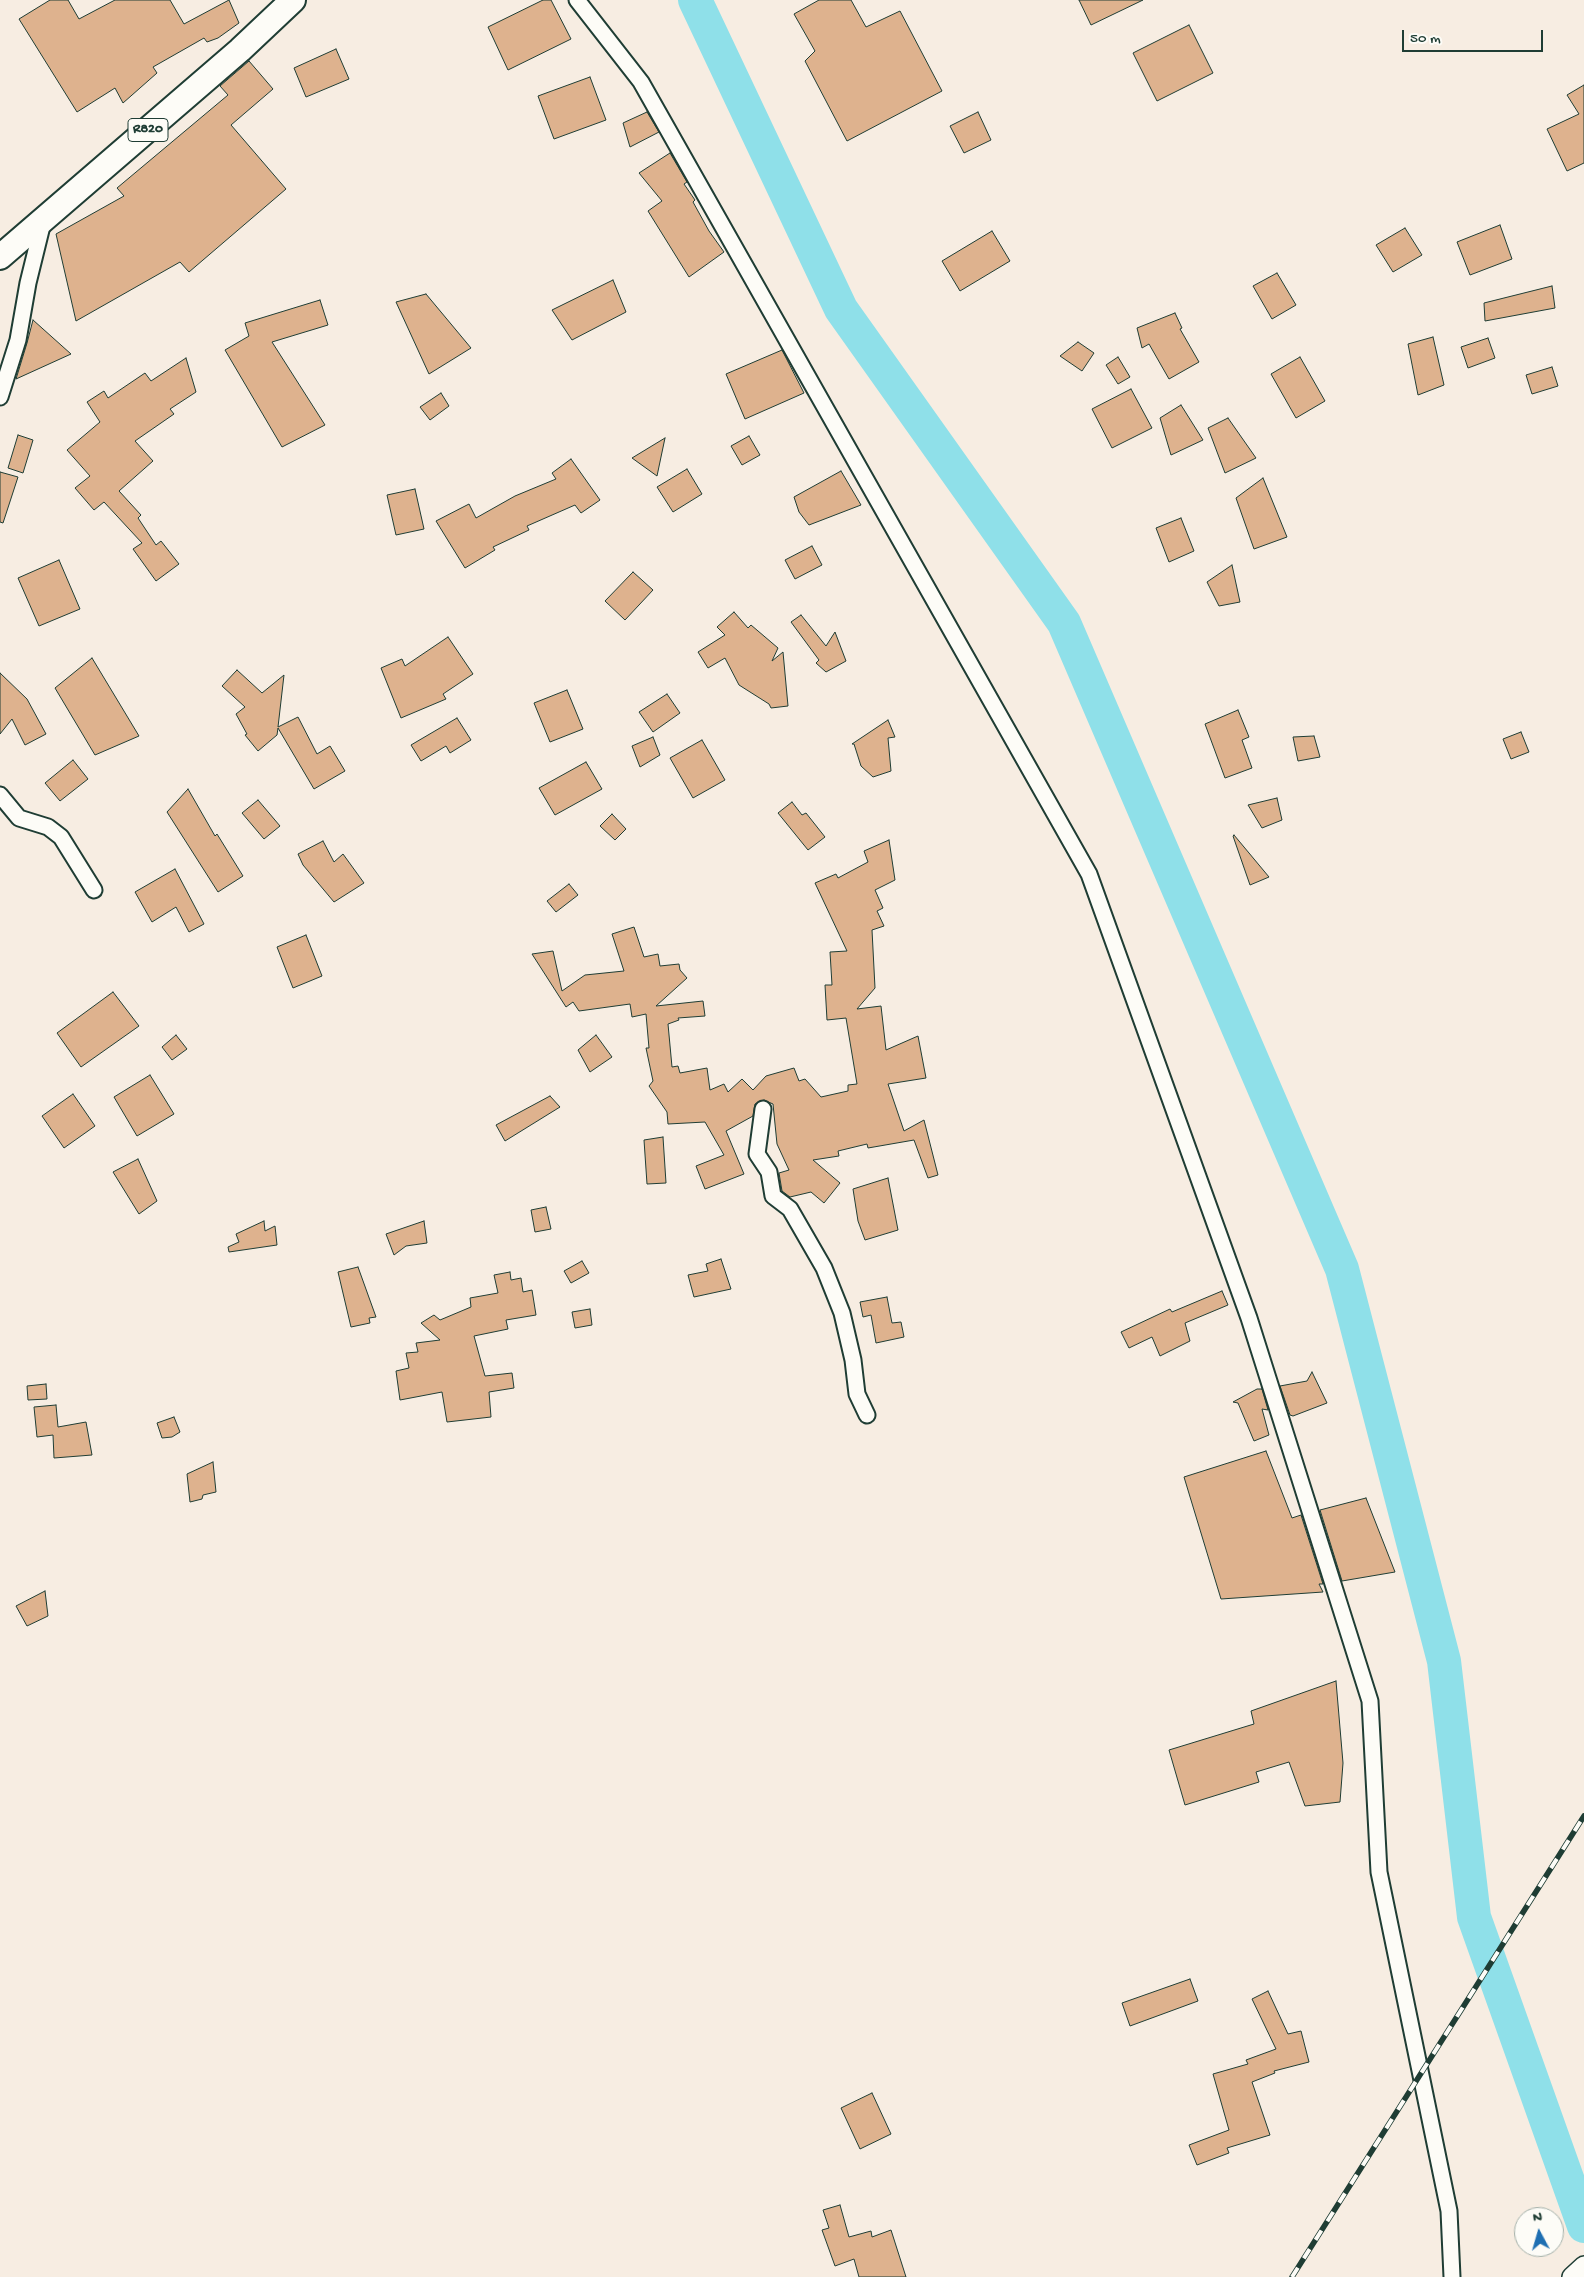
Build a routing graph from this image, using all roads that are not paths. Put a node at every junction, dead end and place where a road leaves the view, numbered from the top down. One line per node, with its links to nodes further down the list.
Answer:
1 (293, 0): 3 (main road, R820)
2 (577, 0): 11 (street)
3 (43, 222): 4 (main road, R820); 5 (street)
4 (0, 257)
5 (0, 397)
6 (0, 795): 7 (street)
7 (94, 890)
8 (763, 1109): 9 (street)
9 (866, 1415)
10 (1584, 2266): 12 (street)
11 (1452, 2277)
12 (1572, 2277)

